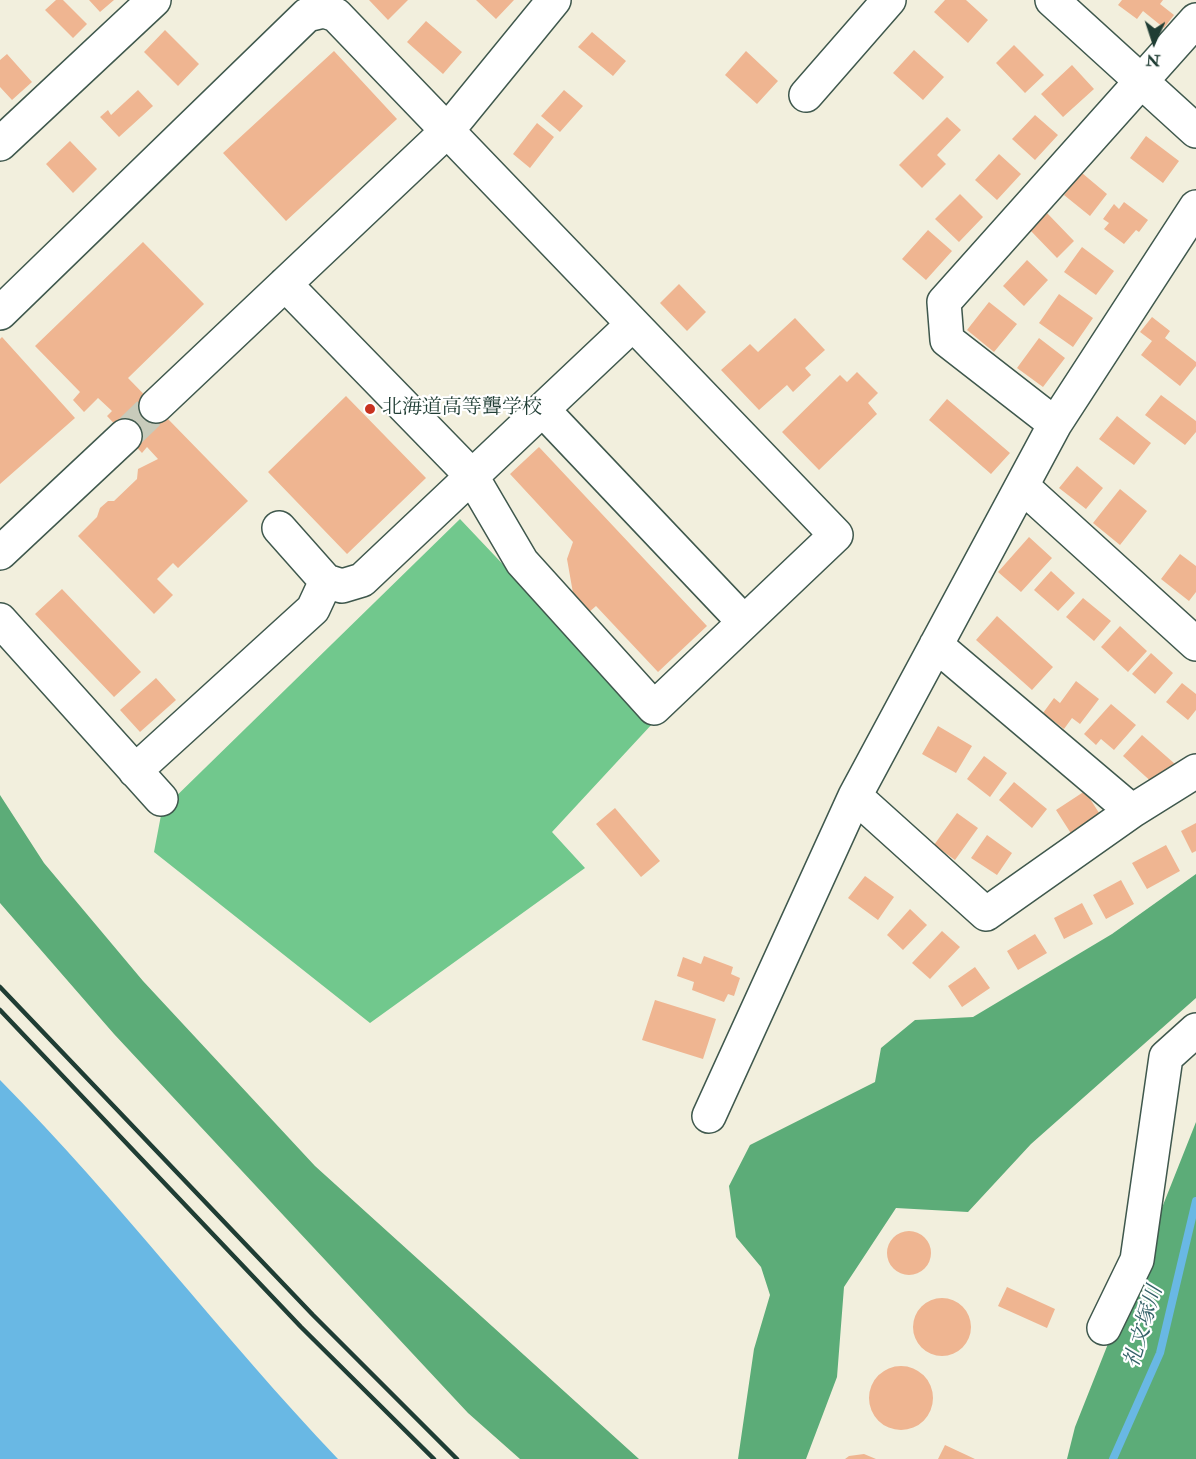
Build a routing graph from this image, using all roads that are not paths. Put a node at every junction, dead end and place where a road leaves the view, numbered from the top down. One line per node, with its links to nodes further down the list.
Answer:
1 (154, 0): 10 (street)
2 (554, 0): 8 (street)
3 (889, 0): 7 (street)
4 (1052, 0): 6 (street)
5 (1196, 20): 6 (street)
6 (1141, 82): 9 (street); 17 (street)
7 (806, 95)
8 (447, 131): 12 (street); 13 (street); 14 (street)
9 (1196, 131)
10 (0, 144)
11 (1196, 207): 17 (street)
12 (285, 285): 15 (street); 19 (street)
13 (0, 313)
14 (633, 324): 16 (street); 25 (street)
15 (156, 406)
16 (543, 410): 19 (street); 25 (street)
17 (1055, 424): 20 (street)
18 (125, 436): 22 (street)
19 (471, 475): 23 (street); 25 (street)
20 (1022, 486): 26 (street); 27 (street)
21 (279, 528): 23 (street)
22 (0, 553)
23 (326, 581): 28 (street)
24 (0, 620): 28 (street)
25 (744, 622)
26 (1196, 644)
27 (936, 645): 30 (street); 32 (street)
28 (135, 771): 31 (street)
29 (1196, 771): 32 (street)
30 (855, 796): 32 (street); 34 (street)
31 (161, 799)
32 (1132, 812)
33 (1196, 1030): 35 (street)
34 (710, 1116)
35 (1104, 1328)

